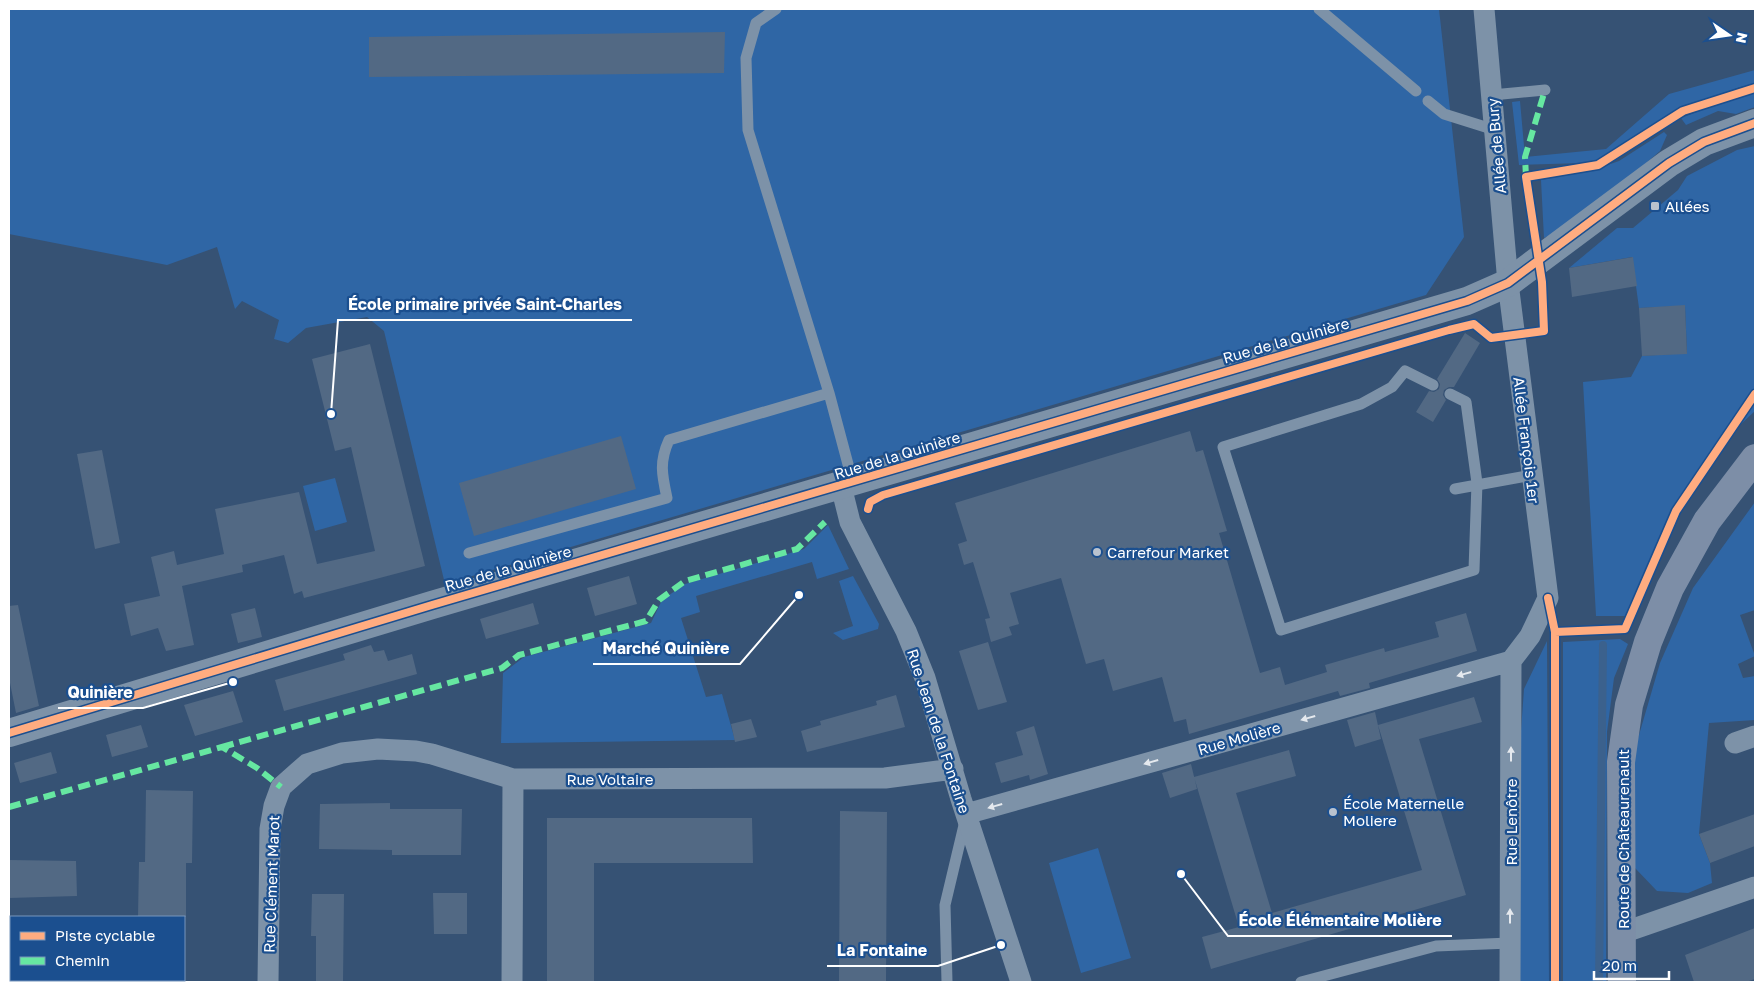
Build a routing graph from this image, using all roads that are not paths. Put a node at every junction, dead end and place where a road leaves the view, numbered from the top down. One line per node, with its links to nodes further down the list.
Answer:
1 (776, 9): 12 (lane)
2 (1484, 9): 6 (street, Allée de Bury)
3 (1327, 11): 5 (lane)
4 (1545, 90): 6 (lane)
5 (1416, 91)
6 (1492, 96): 9 (street, Allée de Bury)
7 (1428, 101): 9 (lane)
8 (1755, 124): 10 (street, Rue de la Quinière)
9 (1495, 130): 10 (street, Allée de Bury)
10 (1508, 283): 15 (street, Allée François 1er); 17 (street, Rue de la Quinière)
11 (1433, 385): 16 (lane)
12 (829, 393): 17 (lane); 19 (lane)
13 (1450, 394): 16 (lane)
14 (1755, 458): 29 (main road, Route de Châteaurenault)
15 (1532, 475): 16 (lane); 20 (street, Allée François 1er)
16 (1477, 483): 18 (lane)
17 (847, 484): 21 (street, Rue de la Quinière); 24 (street, Rue Jean de la Fontaine)
18 (1455, 488)
19 (469, 553)
20 (1511, 661): 27 (street, Rue Molière, one-way to 27); 30 (street, Rue Lenôtre, one-way to 20)
21 (9, 733)
22 (1755, 736): 23 (street)
23 (1735, 743)
24 (952, 769): 25 (street, Rue Voltaire); 27 (street, Rue Jean de la Fontaine)
25 (513, 779): 26 (street, Rue Voltaire); 32 (street)
26 (282, 787): 31 (street, Rue Clément Marot)
27 (966, 814): 33 (lane); 34 (street, Rue Jean de la Fontaine)
28 (1755, 887): 29 (street)
29 (1622, 933): 37 (main road, Route de Châteaurenault)
30 (1510, 943): 35 (lane); 36 (street, Rue Lenôtre)
31 (268, 982)
32 (512, 982)
33 (947, 982)
34 (1021, 982)
35 (1301, 982)
36 (1510, 982)
37 (1622, 982)

